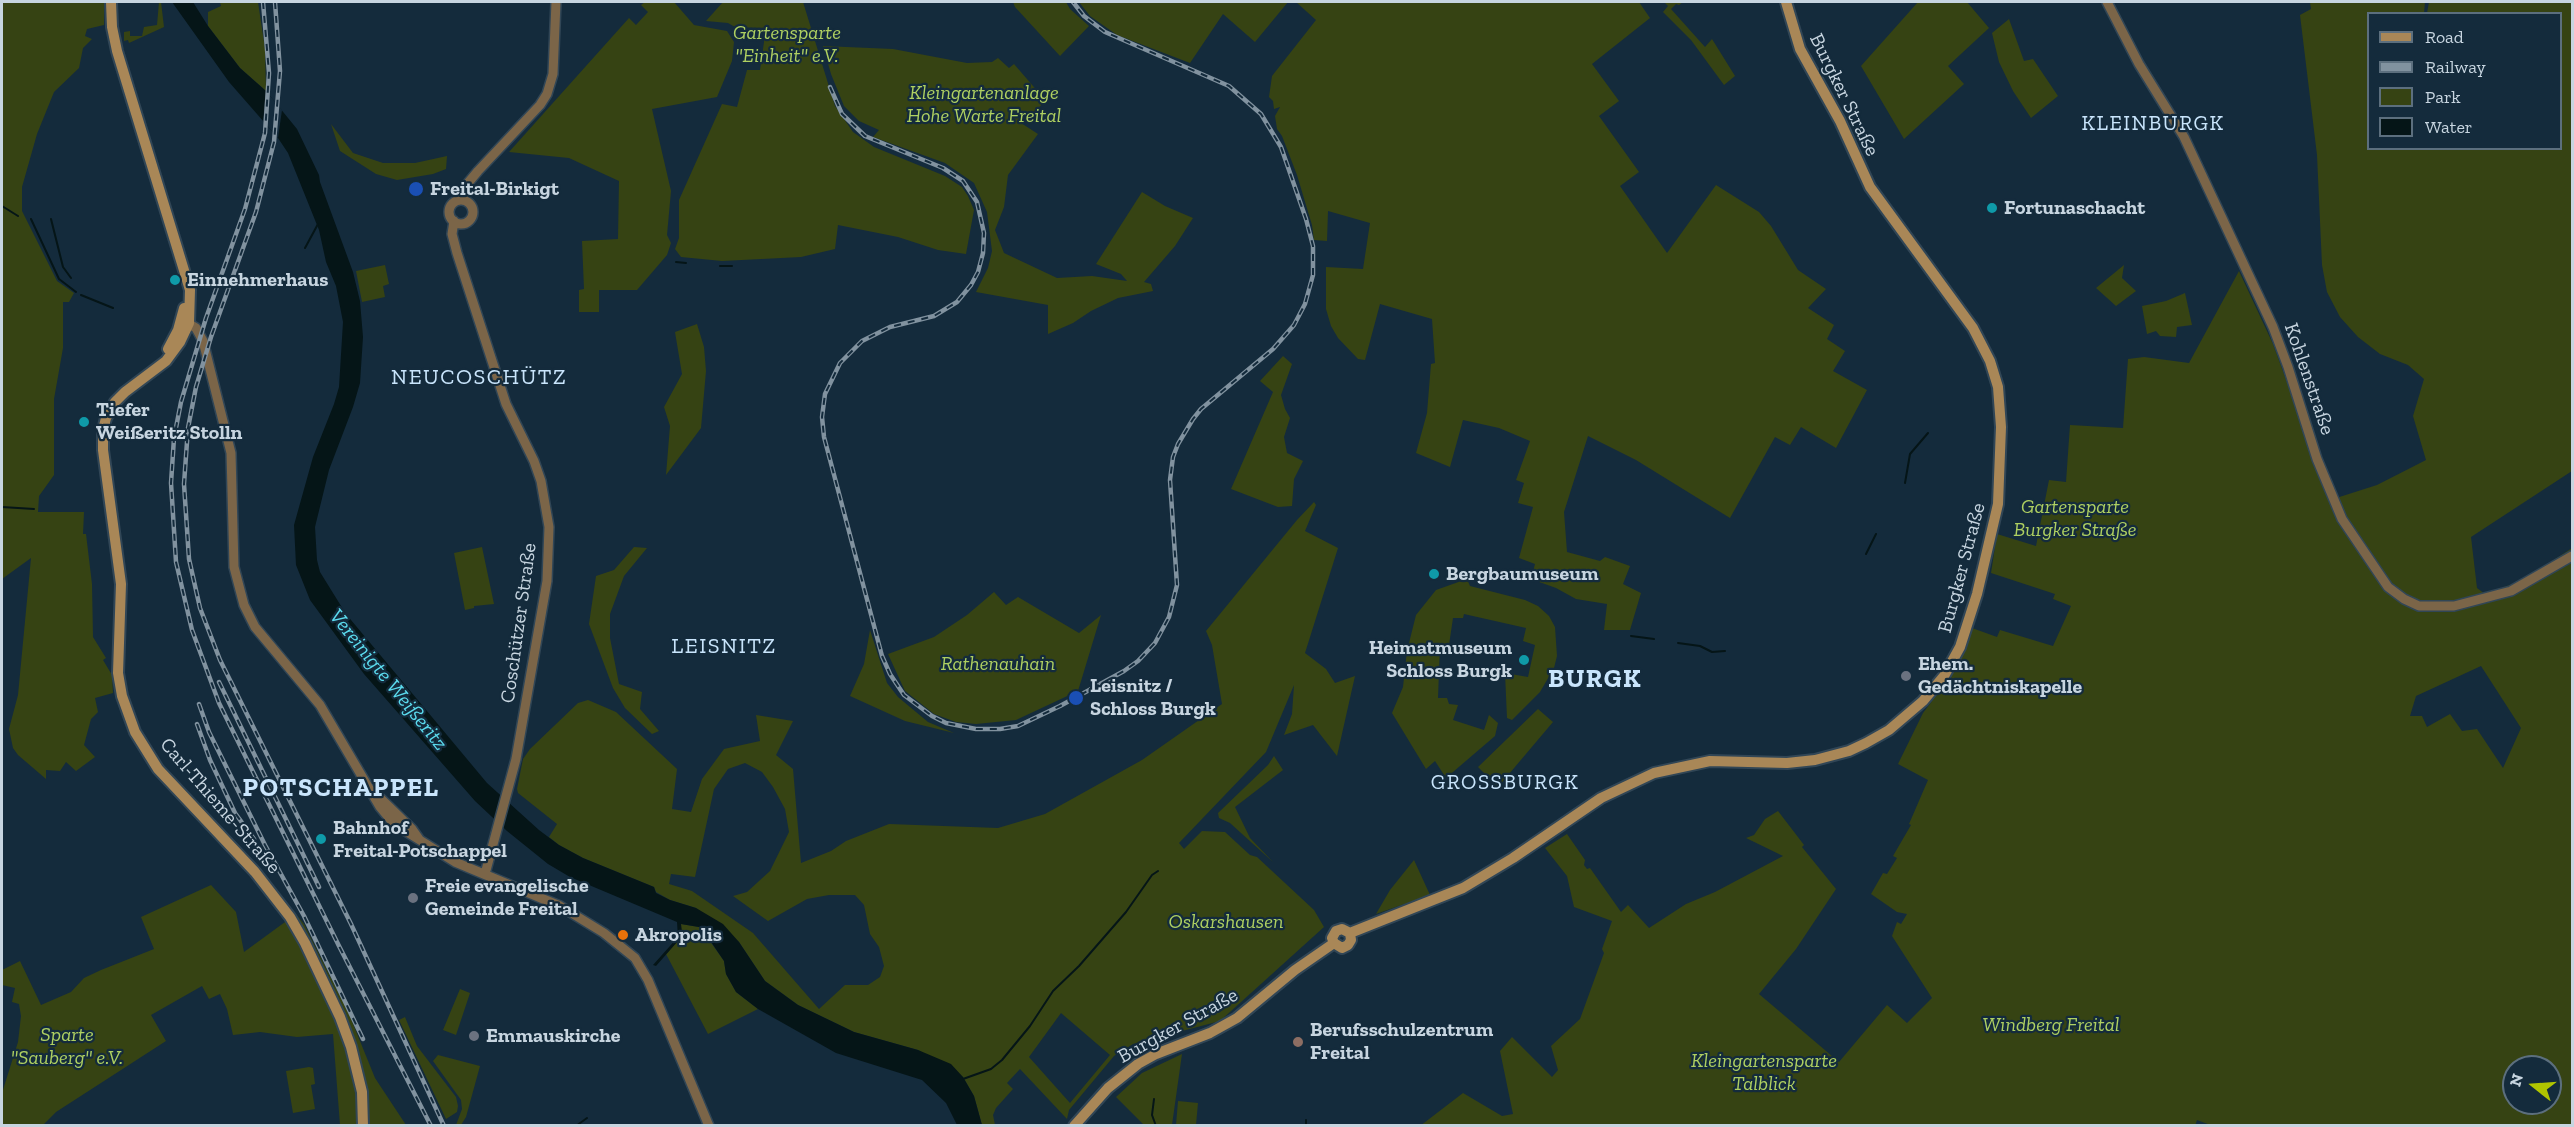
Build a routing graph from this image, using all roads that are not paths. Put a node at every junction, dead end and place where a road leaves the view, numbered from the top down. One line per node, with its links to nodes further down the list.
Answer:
1 (111, 2): 7 (main road)
2 (556, 2): 5 (street)
3 (1786, 2): 12 (main road, Burgker Straße)
4 (2108, 2): 8 (street, Kohlenstraße)
5 (465, 201): 6 (street, Coschützer Straße); 6 (street, Coschützer Straße)
6 (458, 223): 9 (street, Coschützer Straße)
7 (183, 327): 9 (street); 10 (main road, Carl-Thieme-Straße)
8 (2572, 556)
9 (485, 874): 11 (street)
10 (363, 1125)
11 (709, 1125)
12 (1074, 1125)

